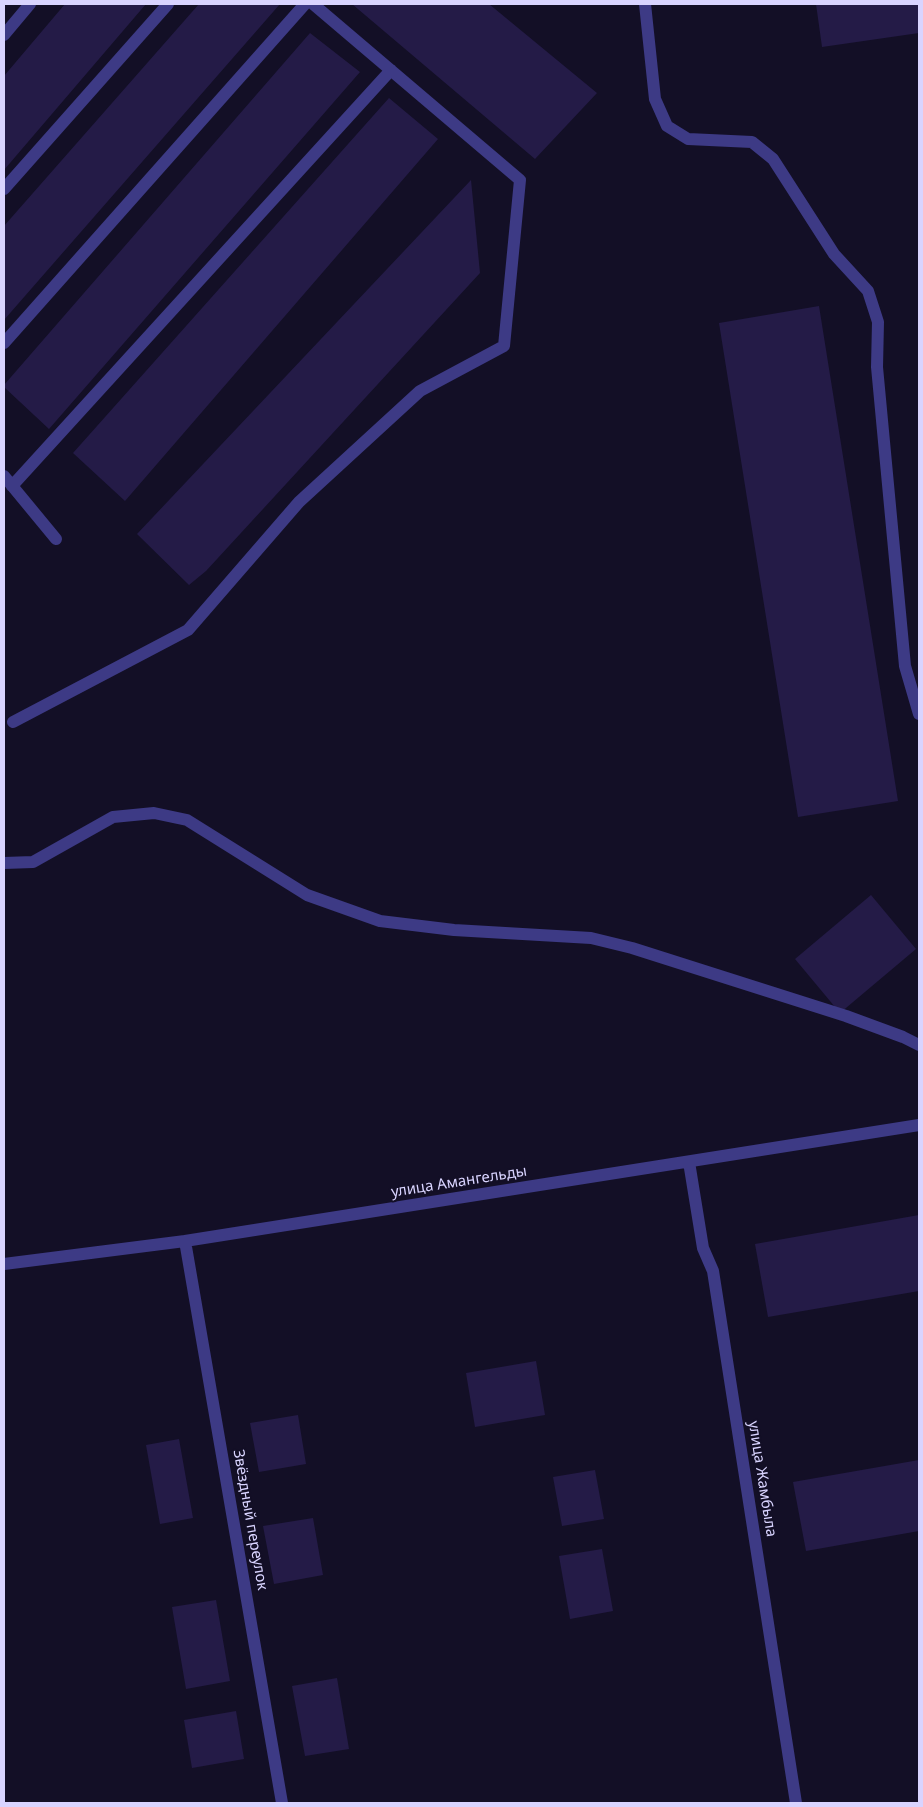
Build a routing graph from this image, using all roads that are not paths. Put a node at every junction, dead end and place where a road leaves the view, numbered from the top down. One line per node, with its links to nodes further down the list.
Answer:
1 (30, 4): 6 (street)
2 (168, 4): 8 (street)
3 (305, 4): 9 (street)
4 (313, 4): 7 (street)
5 (645, 4): 13 (street)
6 (4, 35)
7 (391, 70): 11 (street); 14 (street)
8 (4, 189)
9 (4, 343)
10 (4, 476): 11 (street)
11 (12, 486): 12 (street)
12 (56, 539)
13 (919, 714)
14 (13, 722)
15 (4, 863): 16 (street)
16 (919, 1045)
17 (919, 1125): 18 (street, улица Амангельды)
18 (689, 1162): 19 (street, улица Амангельды); 22 (street, улица Жамбыла)
19 (185, 1242): 20 (street, улица Амангельды); 21 (street, Звёздный переулок)
20 (4, 1264)
21 (282, 1803)
22 (796, 1803)

